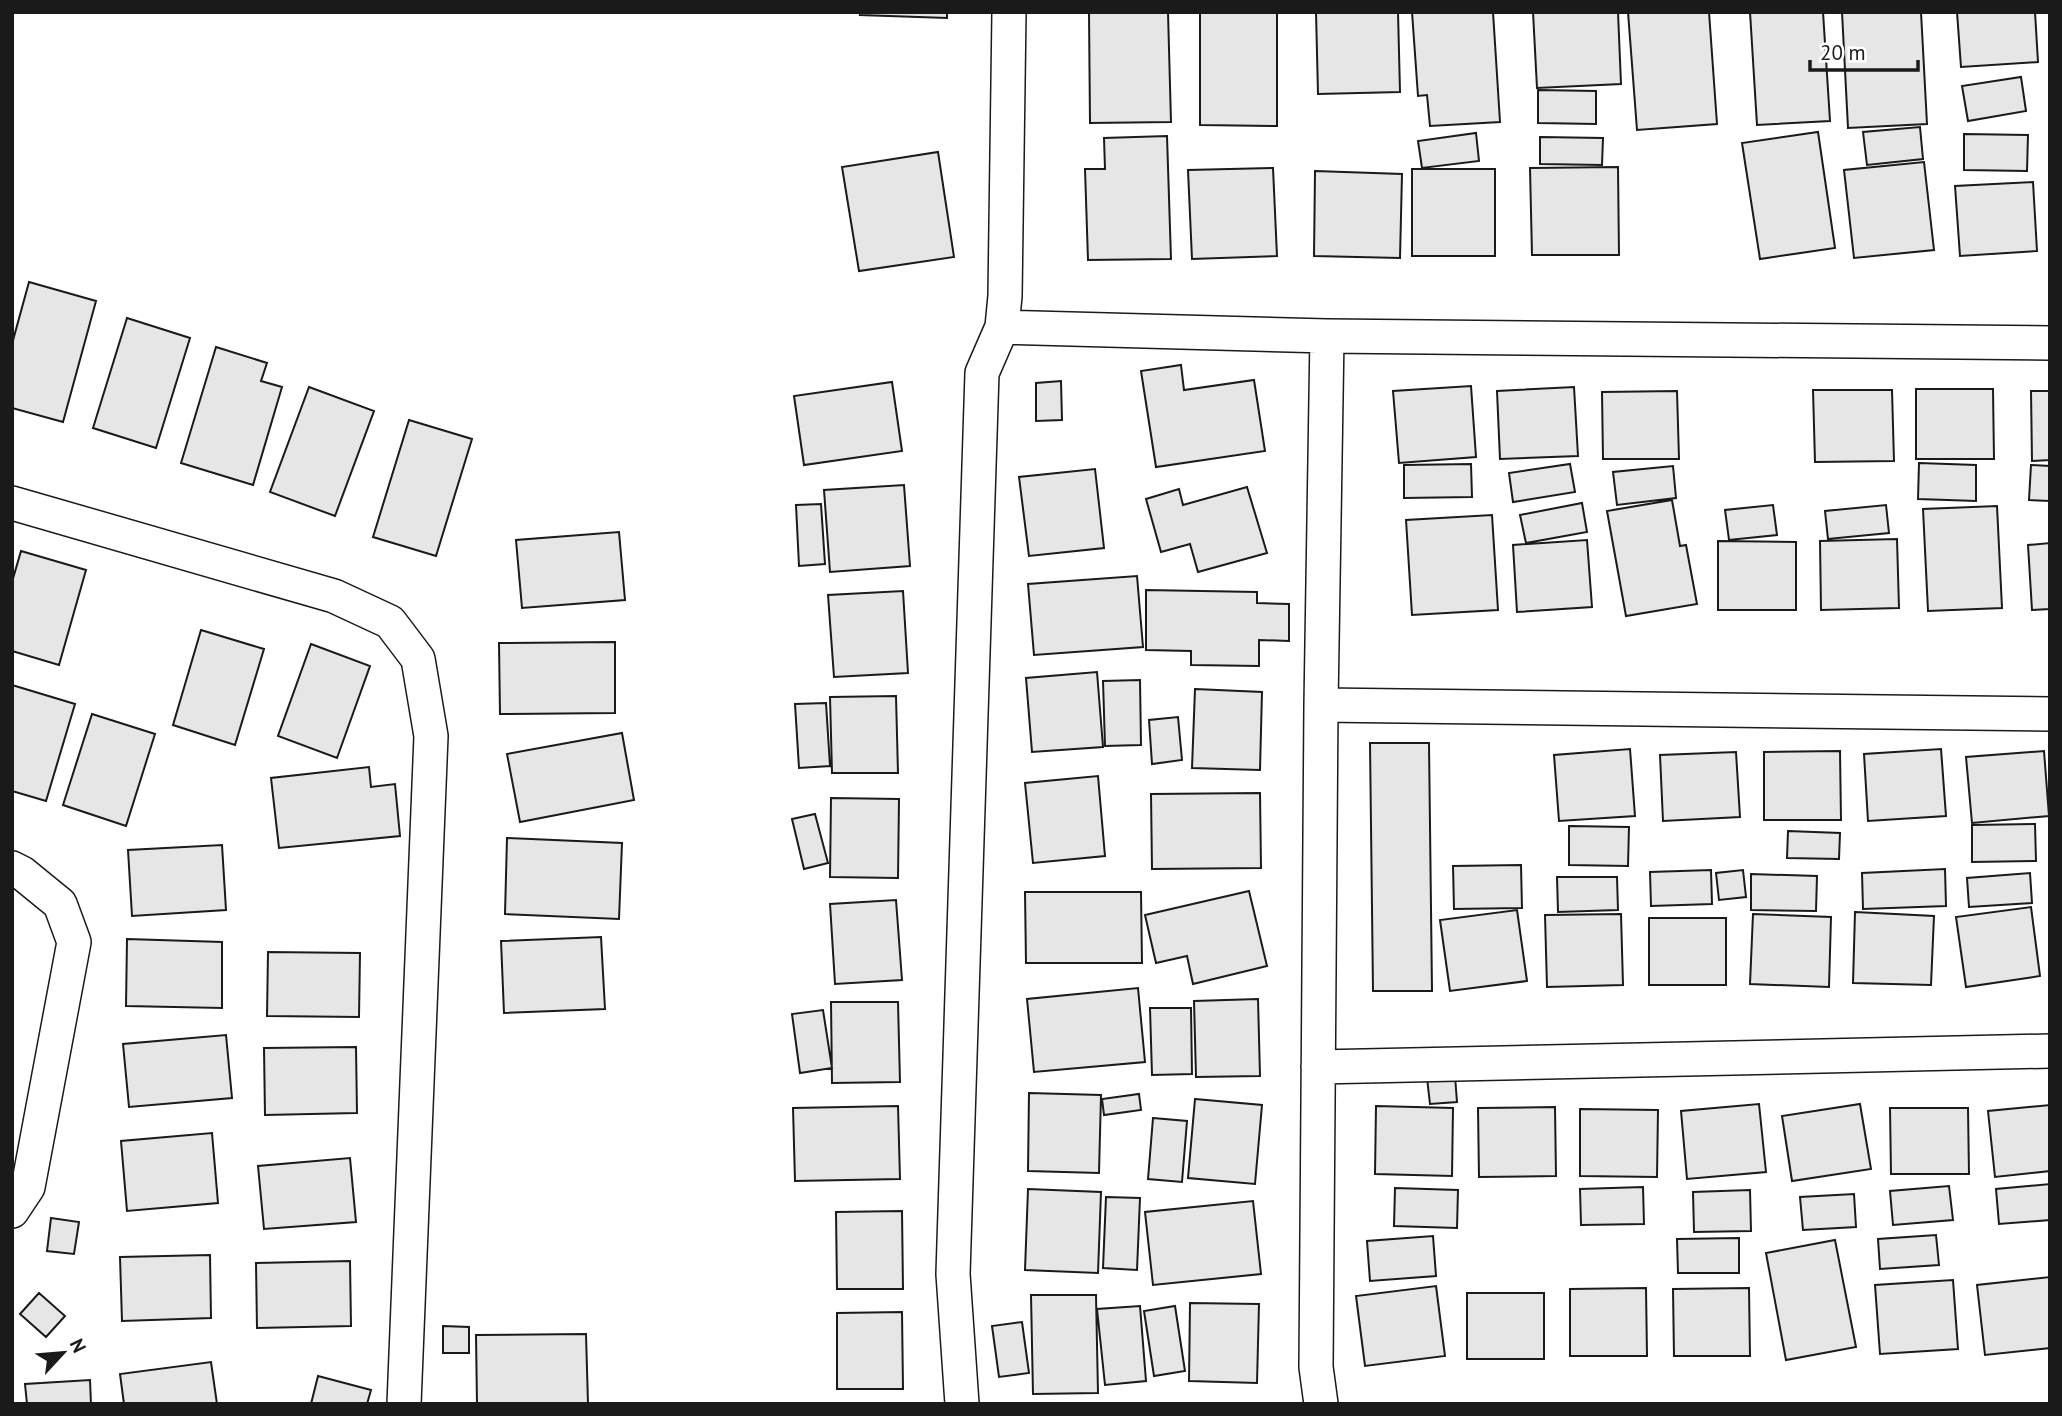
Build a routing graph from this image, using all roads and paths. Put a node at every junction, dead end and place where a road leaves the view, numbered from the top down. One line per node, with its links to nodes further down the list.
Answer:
1 (1009, 12): 2 (street)
2 (1002, 327): 3 (street); 13 (street)
3 (1328, 336): 4 (street); 6 (street)
4 (2050, 343)
5 (13, 504): 12 (street)
6 (1321, 705): 7 (street); 10 (street)
7 (2050, 714)
8 (12, 869): 11 (street)
9 (2050, 1051): 10 (street)
10 (1318, 1067): 14 (street)
11 (12, 1211)
12 (404, 1404)
13 (962, 1404)
14 (1321, 1404)

